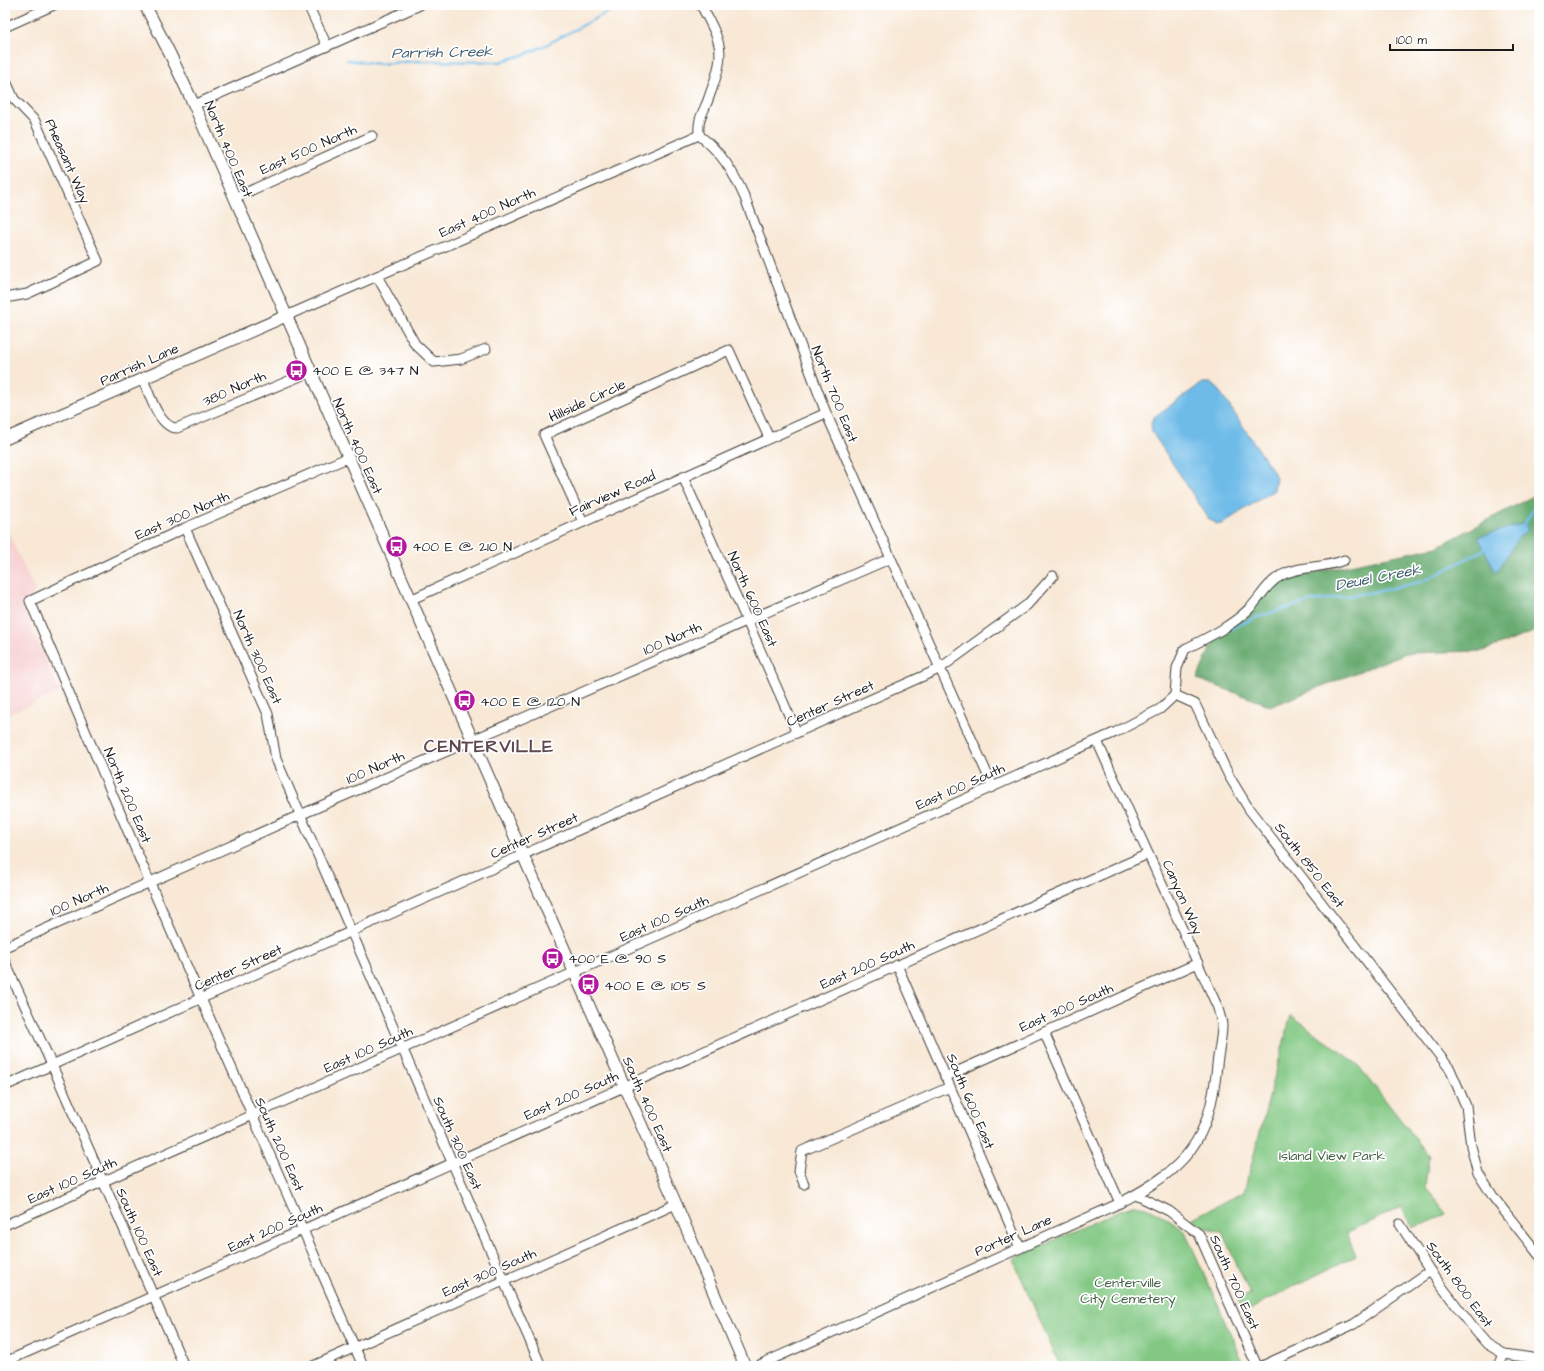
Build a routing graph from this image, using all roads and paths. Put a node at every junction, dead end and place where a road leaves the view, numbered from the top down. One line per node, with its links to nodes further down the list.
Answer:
1 (54, 5): 6 (street)
2 (145, 5): 9 (street, North 400 East)
3 (308, 5): 7 (street)
4 (420, 5): 7 (street)
5 (701, 5): 10 (street)
6 (5, 27)
7 (327, 46): 9 (street)
8 (5, 79): 14 (street, Pheasant Way)
9 (194, 106): 12 (street, North 400 East)
10 (699, 135): 13 (street, East 400 North); 19 (street, North 700 East)
11 (372, 136): 12 (street, East 500 North)
12 (234, 198): 15 (street, North 400 East)
13 (377, 276): 15 (street, East 400 North); 16 (street)
14 (5, 298)
15 (286, 316): 17 (street, North 400 East); 18 (street, Parrish Lane)
16 (486, 349)
17 (310, 372): 18 (street, 380 North); 22 (street, North 400 East)
18 (143, 379): 21 (street, Parrish Lane)
19 (826, 413): 20 (street, Fairview Road); 26 (street, North 700 East)
20 (769, 438): 23 (street, Fairview Road); 24 (street, Hillside Circle)
21 (5, 439)
22 (347, 458): 25 (street, East 300 North); 29 (street, North 400 East)
23 (683, 477): 24 (street, Fairview Road); 31 (street, North 600 East)
24 (583, 522): 29 (street, Fairview Road)
25 (185, 528): 30 (street, East 300 North); 38 (street, North 300 East)
26 (889, 559): 31 (street, 100 North); 32 (street, North 700 East)
27 (1344, 560): 33 (street)
28 (1053, 576): 32 (street, Center Street)
29 (410, 600): 35 (street, North 400 East)
30 (30, 601): 41 (street, North 200 East)
31 (747, 621): 34 (street, North 600 East); 35 (street, 100 North)
32 (939, 670): 34 (street, Center Street); 37 (street)
33 (1175, 694): 36 (street, East 100 South); 68 (street, South 850 East)
34 (797, 733): 40 (street, Center Street)
35 (472, 740): 38 (street, 100 North); 40 (street, North 400 East)
36 (1097, 741): 37 (street, East 100 South); 39 (street, Canyon Way)
37 (993, 787): 47 (street, East 100 South)
38 (300, 816): 41 (street, 100 North); 42 (street, North 300 East)
39 (1148, 854): 45 (street, Canyon Way); 46 (street, East 200 South)
40 (522, 856): 42 (street, Center Street); 47 (street, South 400 East)
41 (150, 883): 43 (street, 100 North); 48 (street, North 200 East)
42 (350, 932): 48 (street, Center Street); 50 (street, South 300 East)
43 (6, 945)
44 (5, 962): 51 (street, South 100 East)
45 (1198, 963): 49 (street, East 300 South); 52 (street, Canyon Way)
46 (897, 966): 53 (street, South 600 East); 55 (street, East 200 South)
47 (574, 973): 50 (street, East 100 South); 55 (street, South 400 East)
48 (201, 998): 51 (street, Center Street); 57 (street, South 200 East)
49 (1044, 1032): 53 (street, East 300 South); 62 (street)
50 (402, 1049): 57 (street, East 100 South); 58 (street, South 300 East)
51 (52, 1065): 54 (street, Center Street); 59 (street, South 100 East)
52 (1216, 1069): 61 (street, Porter Lane)
53 (945, 1077): 56 (street, South 600 East)
54 (5, 1086)
55 (624, 1087): 58 (street, East 200 South); 63 (street, South 400 East)
56 (950, 1087): 60 (street); 67 (street, South 600 East)
57 (253, 1115): 59 (street, East 100 South); 66 (street, South 200 East)
58 (452, 1163): 66 (street, East 200 South); 70 (street, South 300 East)
59 (102, 1182): 65 (street, East 100 South); 71 (street, South 100 East)
60 (804, 1184)
61 (1136, 1195): 62 (street, Porter Lane); 82 (street, South 700 East)
62 (1120, 1203): 67 (street, Porter Lane)
63 (676, 1204): 70 (street, East 300 South); 80 (street, South 400 East)
64 (1400, 1224): 69 (street, South 800 East)
65 (5, 1225)
66 (303, 1230): 71 (street, East 200 South); 72 (street, South 200 East)
67 (1020, 1248): 81 (street, Porter Lane)
68 (1539, 1255)
69 (1430, 1271): 73 (street, South 800 East); 83 (street)
70 (504, 1281): 72 (street, East 300 South); 79 (street, South 300 East)
71 (153, 1296): 75 (street, East 200 South); 76 (street, South 100 East)
72 (354, 1348): 77 (street, East 300 South); 78 (street, South 200 East)
73 (1504, 1354): 74 (street); 84 (street)
74 (1539, 1359)
75 (5, 1362)
76 (184, 1366)
77 (313, 1366)
78 (363, 1366)
79 (541, 1366)
80 (744, 1366)
81 (757, 1366)
82 (1257, 1366)
83 (1262, 1366)
84 (1499, 1366)

